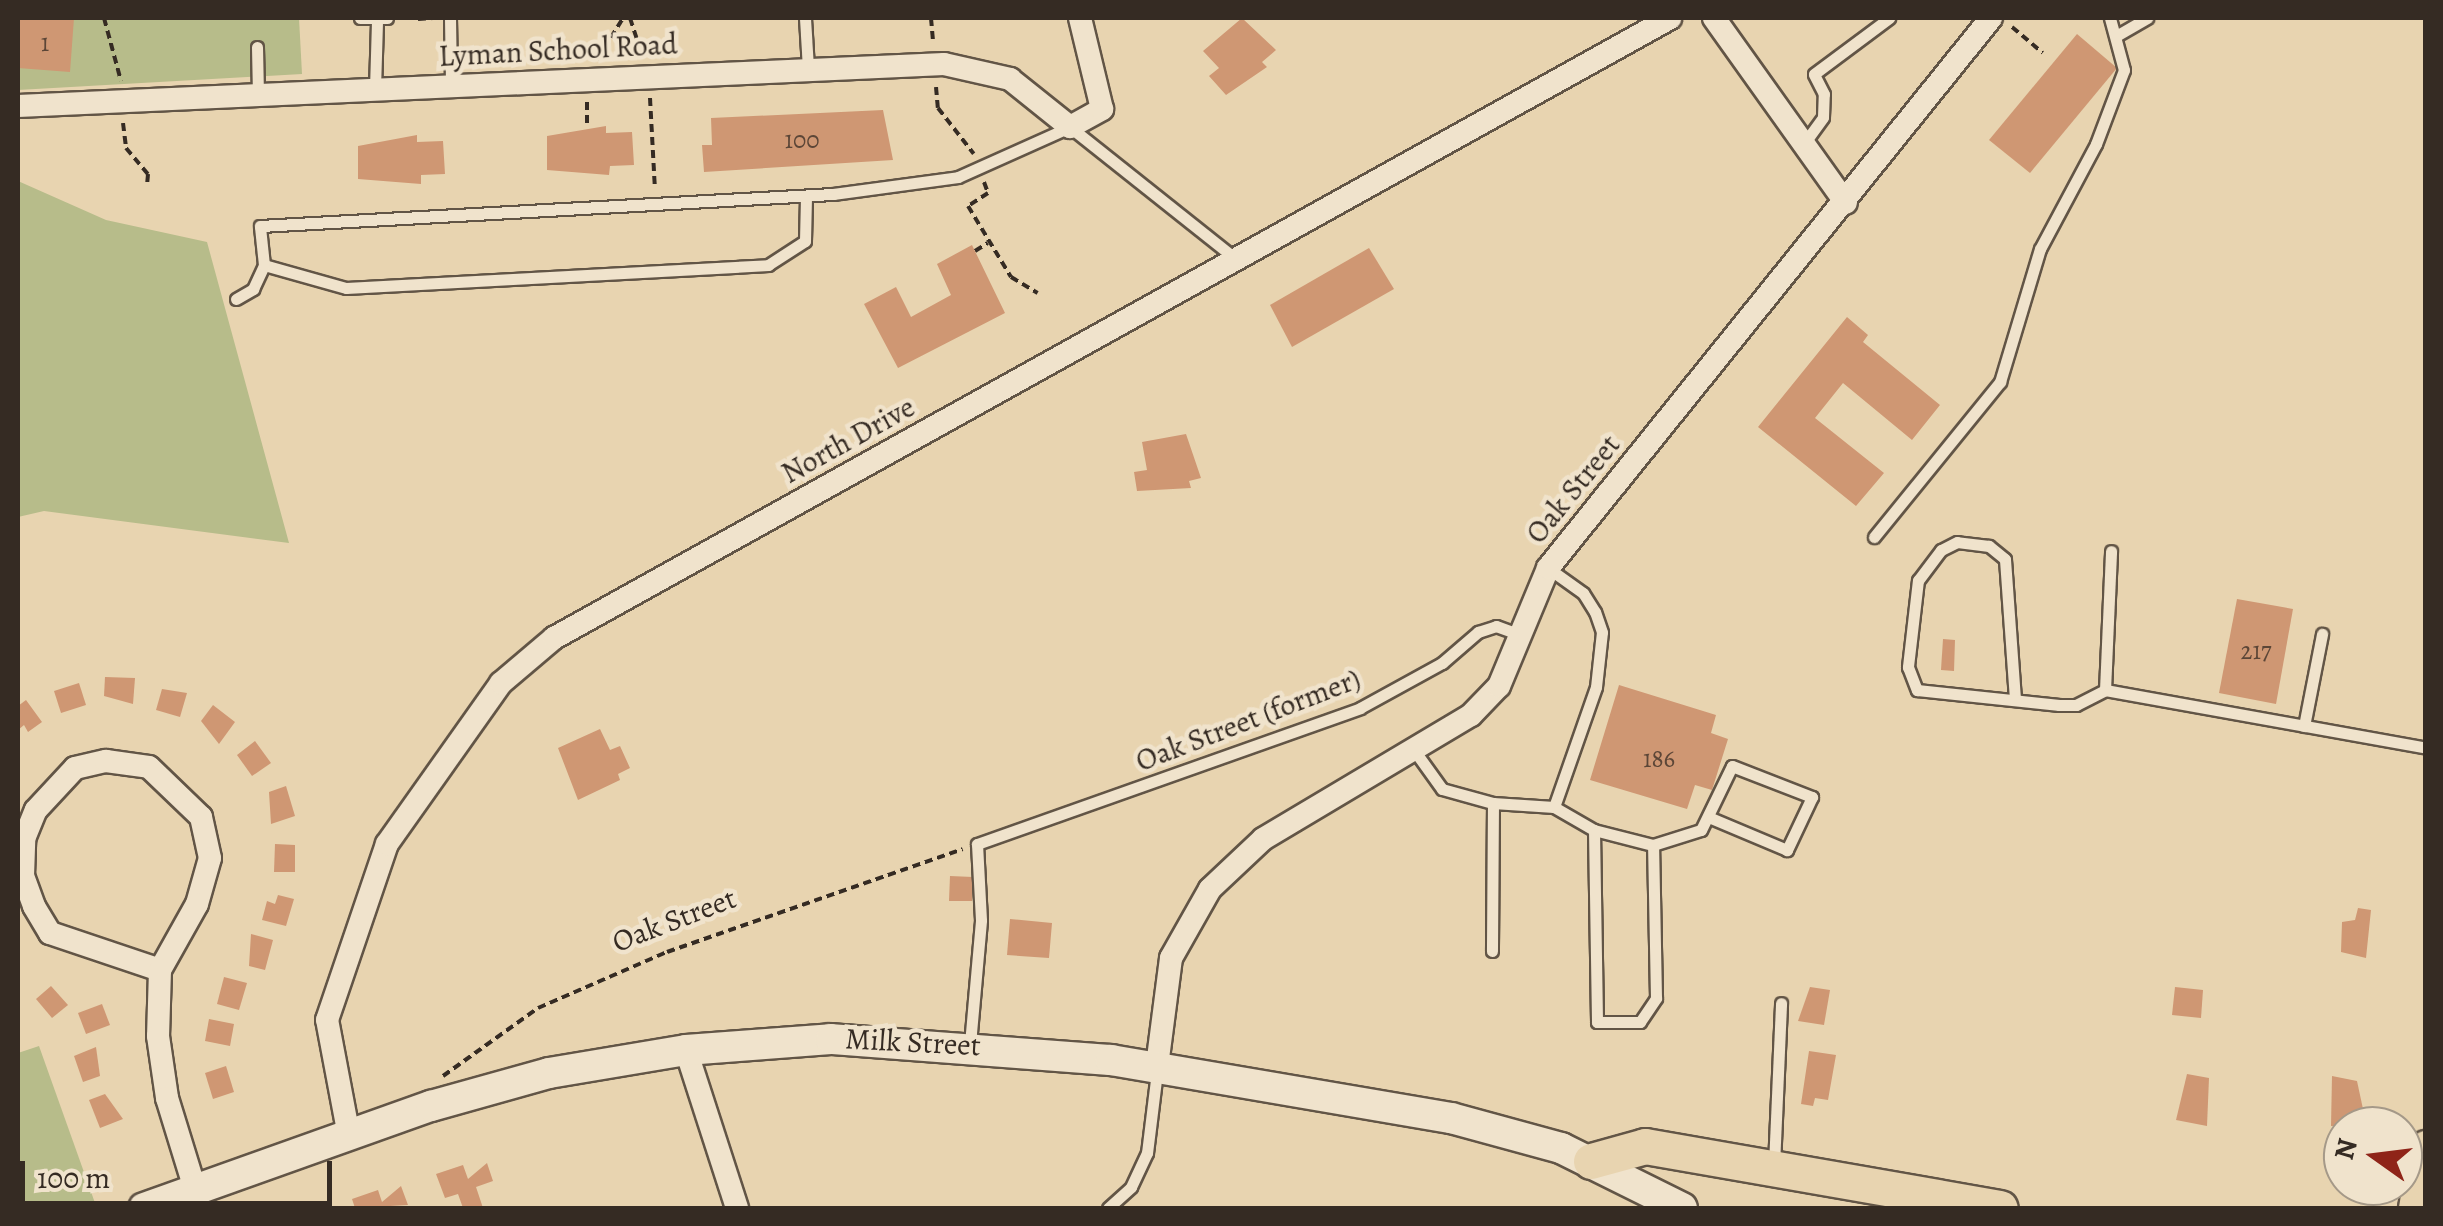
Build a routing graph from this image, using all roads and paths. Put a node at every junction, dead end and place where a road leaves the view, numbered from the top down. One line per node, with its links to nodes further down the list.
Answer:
1 (104, 18): 24 (path)
2 (360, 18): 14 (lane)
3 (450, 18): 20 (lane)
4 (630, 18): 22 (path)
5 (805, 18): 18 (lane)
6 (1080, 18): 29 (street)
7 (1670, 18): 37 (street, North Drive)
8 (1714, 18): 30 (street)
9 (1888, 18): 30 (lane)
10 (1991, 18): 33 (street, Oak Street)
11 (2000, 18): 17 (path)
12 (2110, 18): 15 (lane)
13 (2148, 18): 15 (lane)
14 (382, 20): 23 (lane)
15 (2116, 36): 40 (lane)
16 (257, 47): 25 (lane)
17 (2043, 53)
18 (808, 69): 22 (street, Lyman School Road); 29 (street, Lyman School Road)
19 (948, 84): 21 (path)
20 (452, 85): 22 (street, Lyman School Road); 23 (street, Lyman School Road)
21 (916, 86)
22 (650, 88): 26 (path); 34 (path)
23 (376, 89): 25 (street, Lyman School Road)
24 (122, 90)
25 (258, 95): 27 (street, Lyman School Road)
26 (669, 98)
27 (18, 106)
28 (123, 113): 31 (path)
29 (1070, 127): 32 (lane); 37 (lane)
30 (1804, 145): 33 (street)
31 (146, 186)
32 (806, 196): 34 (lane); 38 (lane)
33 (1846, 202): 42 (street, Oak Street)
34 (656, 208): 38 (lane)
35 (988, 243): 36 (path)
36 (974, 251)
37 (1237, 260): 63 (street, North Drive)
38 (264, 265): 39 (lane)
39 (236, 299)
40 (1874, 538)
41 (2111, 551): 45 (lane)
42 (1548, 568): 44 (street, Oak Street); 51 (lane)
43 (2322, 634): 47 (lane)
44 (1523, 636): 49 (street, Oak Street); 54 (lane, Oak Street (former))
45 (2105, 690): 46 (lane); 47 (lane)
46 (2015, 699): 46 (lane)
47 (2304, 726): 48 (lane)
48 (2426, 748)
49 (1414, 750): 50 (lane); 61 (street, Oak Street)
50 (1493, 804): 51 (lane); 56 (lane)
51 (1554, 808): 53 (lane)
52 (1711, 818): 52 (lane); 55 (lane)
53 (1594, 830): 55 (lane); 55 (lane)
54 (977, 844): 59 (lane); 62 (path, Oak Street)
55 (1653, 845)
56 (1492, 951)
57 (160, 970): 57 (street); 67 (street)
58 (1780, 1003): 66 (lane)
59 (970, 1044): 60 (main road, Milk Street); 61 (main road, Milk Street)
60 (686, 1050): 62 (main road, Milk Street); 69 (street)
61 (1157, 1066): 65 (main road, Milk Street); 70 (lane)
62 (431, 1106): 63 (main road, Milk Street)
63 (348, 1136): 67 (main road, Milk Street)
64 (2426, 1148): 73 (highway)
65 (1591, 1161): 66 (highway); 71 (main road, Milk Street)
66 (1774, 1169): 72 (highway)
67 (196, 1190): 68 (main road, Milk Street)
68 (154, 1207)
69 (737, 1208)
70 (1108, 1208)
71 (1682, 1208)
72 (2000, 1208)
73 (2416, 1208)

